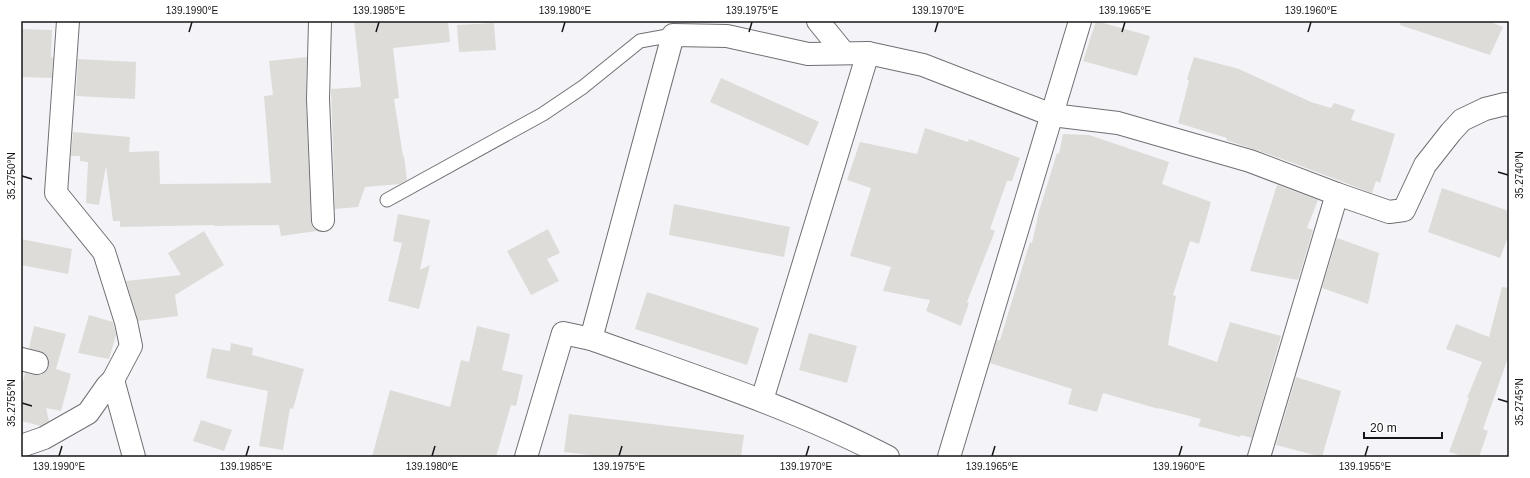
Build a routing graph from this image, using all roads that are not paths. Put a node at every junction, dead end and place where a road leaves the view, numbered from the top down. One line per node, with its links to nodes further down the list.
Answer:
1 (68, 21): 14 (street)
2 (320, 21): 12 (street)
3 (818, 21): 7 (street)
4 (1080, 21): 9 (street)
5 (673, 35): 7 (street); 11 (lane); 13 (street)
6 (868, 53): 7 (street); 9 (street); 15 (street)
7 (844, 54)
8 (1509, 105): 10 (street)
9 (1052, 115): 10 (street); 17 (street)
10 (1337, 194): 21 (street)
11 (387, 200)
12 (323, 220)
13 (591, 340): 15 (street); 19 (street)
14 (113, 380): 16 (street); 18 (street)
15 (762, 400): 20 (street)
16 (21, 446)
17 (956, 455)
18 (134, 457)
19 (526, 457)
20 (888, 457)
21 (1259, 457)

